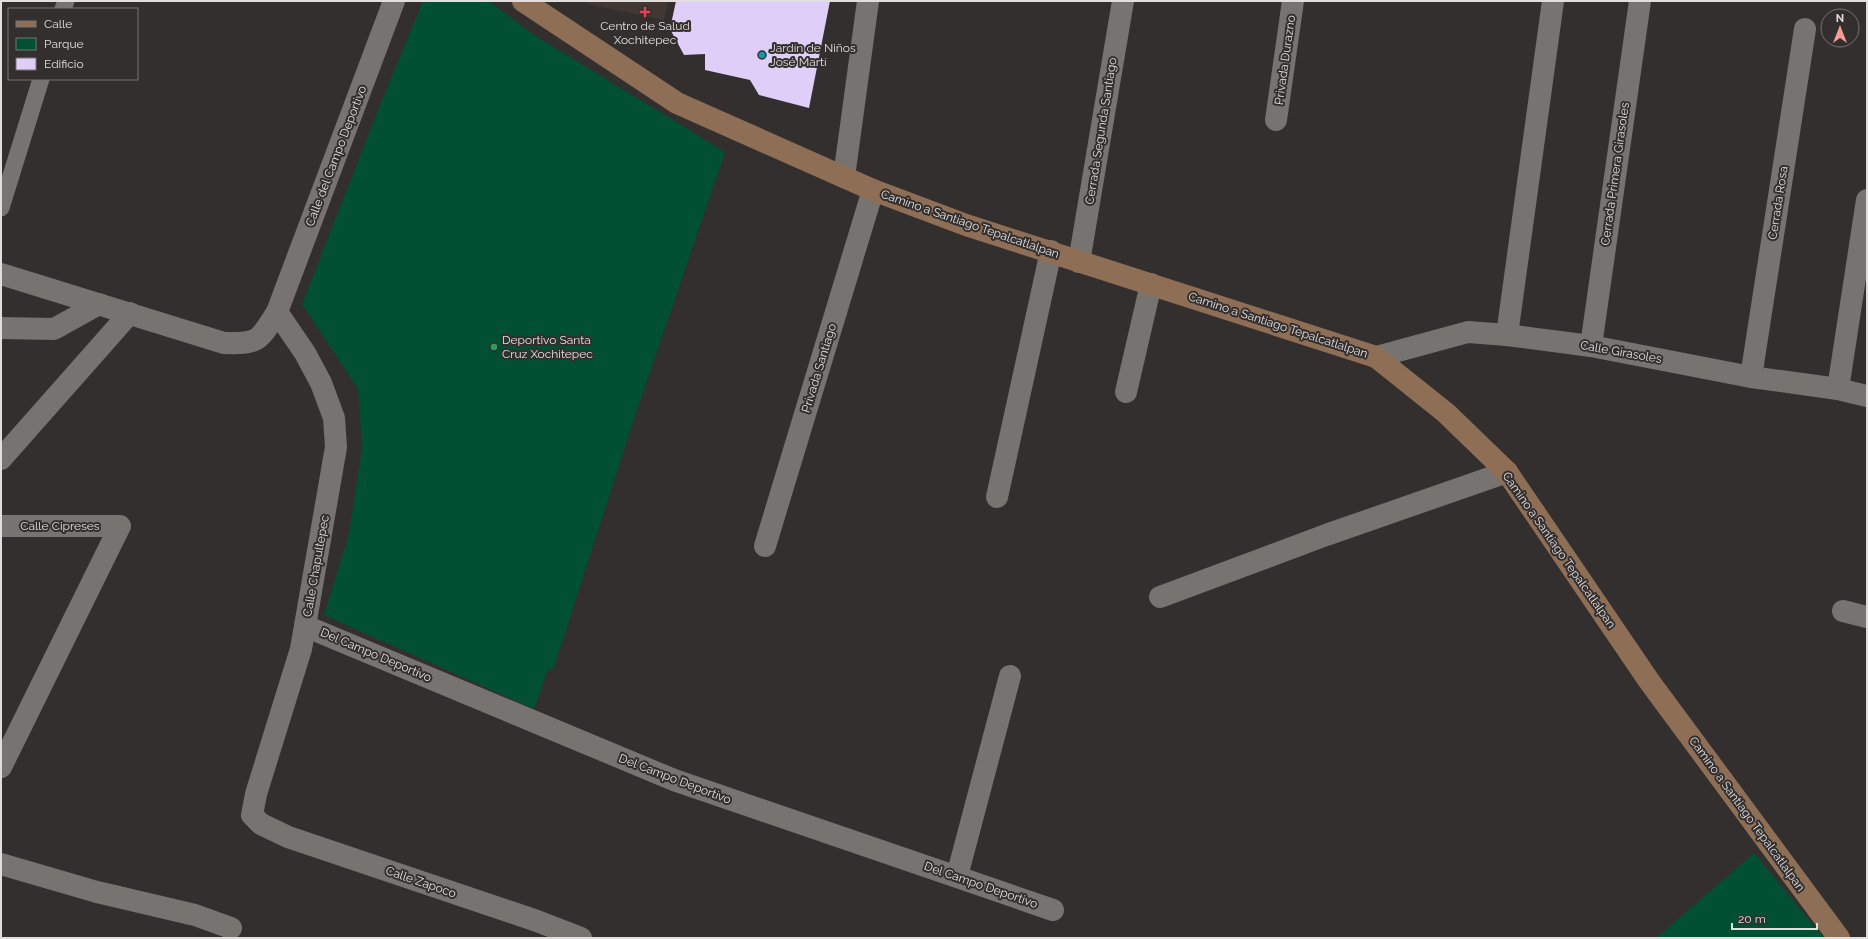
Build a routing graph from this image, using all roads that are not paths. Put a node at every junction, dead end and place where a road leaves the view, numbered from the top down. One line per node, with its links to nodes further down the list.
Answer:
1 (394, 1): 20 (street, Calle del Campo Deportivo)
2 (523, 1): 11 (street, Camino a Santiago Tepalcatlalpan)
3 (868, 1): 11 (street)
4 (1123, 1): 16 (street, Cerrada Segunda Santiago)
5 (1293, 1): 10 (street, Privada Durazno)
6 (1553, 1): 23 (street)
7 (1640, 1): 24 (street, Cerrada Primera Girasoles)
8 (1805, 29): 26 (street, Cerrada Rosa)
9 (41, 80): 14 (lane)
10 (1276, 120)
11 (844, 177): 12 (street, Camino a Santiago Tepalcatlalpan)
12 (873, 190): 15 (street, Camino a Santiago Tepalcatlalpan); 34 (street, Privada Santiago)
13 (1867, 200): 27 (street)
14 (1, 208)
15 (1051, 251): 16 (street, Camino a Santiago Tepalcatlalpan); 32 (street)
16 (1080, 262): 18 (street, Camino a Santiago Tepalcatlalpan)
17 (1, 274): 19 (street, Calle del Campo Deportivo)
18 (1151, 284): 25 (street, Camino a Santiago Tepalcatlalpan); 28 (street)
19 (99, 304): 21 (street, Calle del Campo Deportivo); 22 (street)
20 (277, 312): 21 (street, Calle del Campo Deportivo); 38 (street, Calle Chapultepec)
21 (130, 313): 30 (street)
22 (1, 328)
23 (1507, 334): 24 (street, Calle Girasoles); 25 (street, Calle Girasoles)
24 (1591, 346): 26 (street, Calle Girasoles)
25 (1376, 357): 31 (street, Camino a Santiago Tepalcatlalpan)
26 (1752, 377): 27 (street, Calle Girasoles)
27 (1838, 389): 29 (street, Calle Girasoles)
28 (1126, 392)
29 (1867, 396)
30 (1, 459)
31 (1506, 472): 35 (street); 48 (street, Camino a Santiago Tepalcatlalpan)
32 (997, 496)
33 (1, 526): 40 (street, Calle Cipreses)
34 (765, 546)
35 (1160, 597)
36 (1842, 611): 37 (street)
37 (1867, 617)
38 (305, 626): 41 (street, Calle Chapultepec); 43 (street, Del Campo Deportivo)
39 (1010, 676): 43 (street)
40 (1, 767)
41 (261, 824): 46 (street, Calle Zapoco)
42 (1, 864): 45 (street)
43 (958, 876): 44 (street, Del Campo Deportivo)
44 (1054, 910)
45 (231, 928)
46 (535, 930): 47 (street, Calle Zapoco)
47 (581, 938)
48 (1839, 938)

